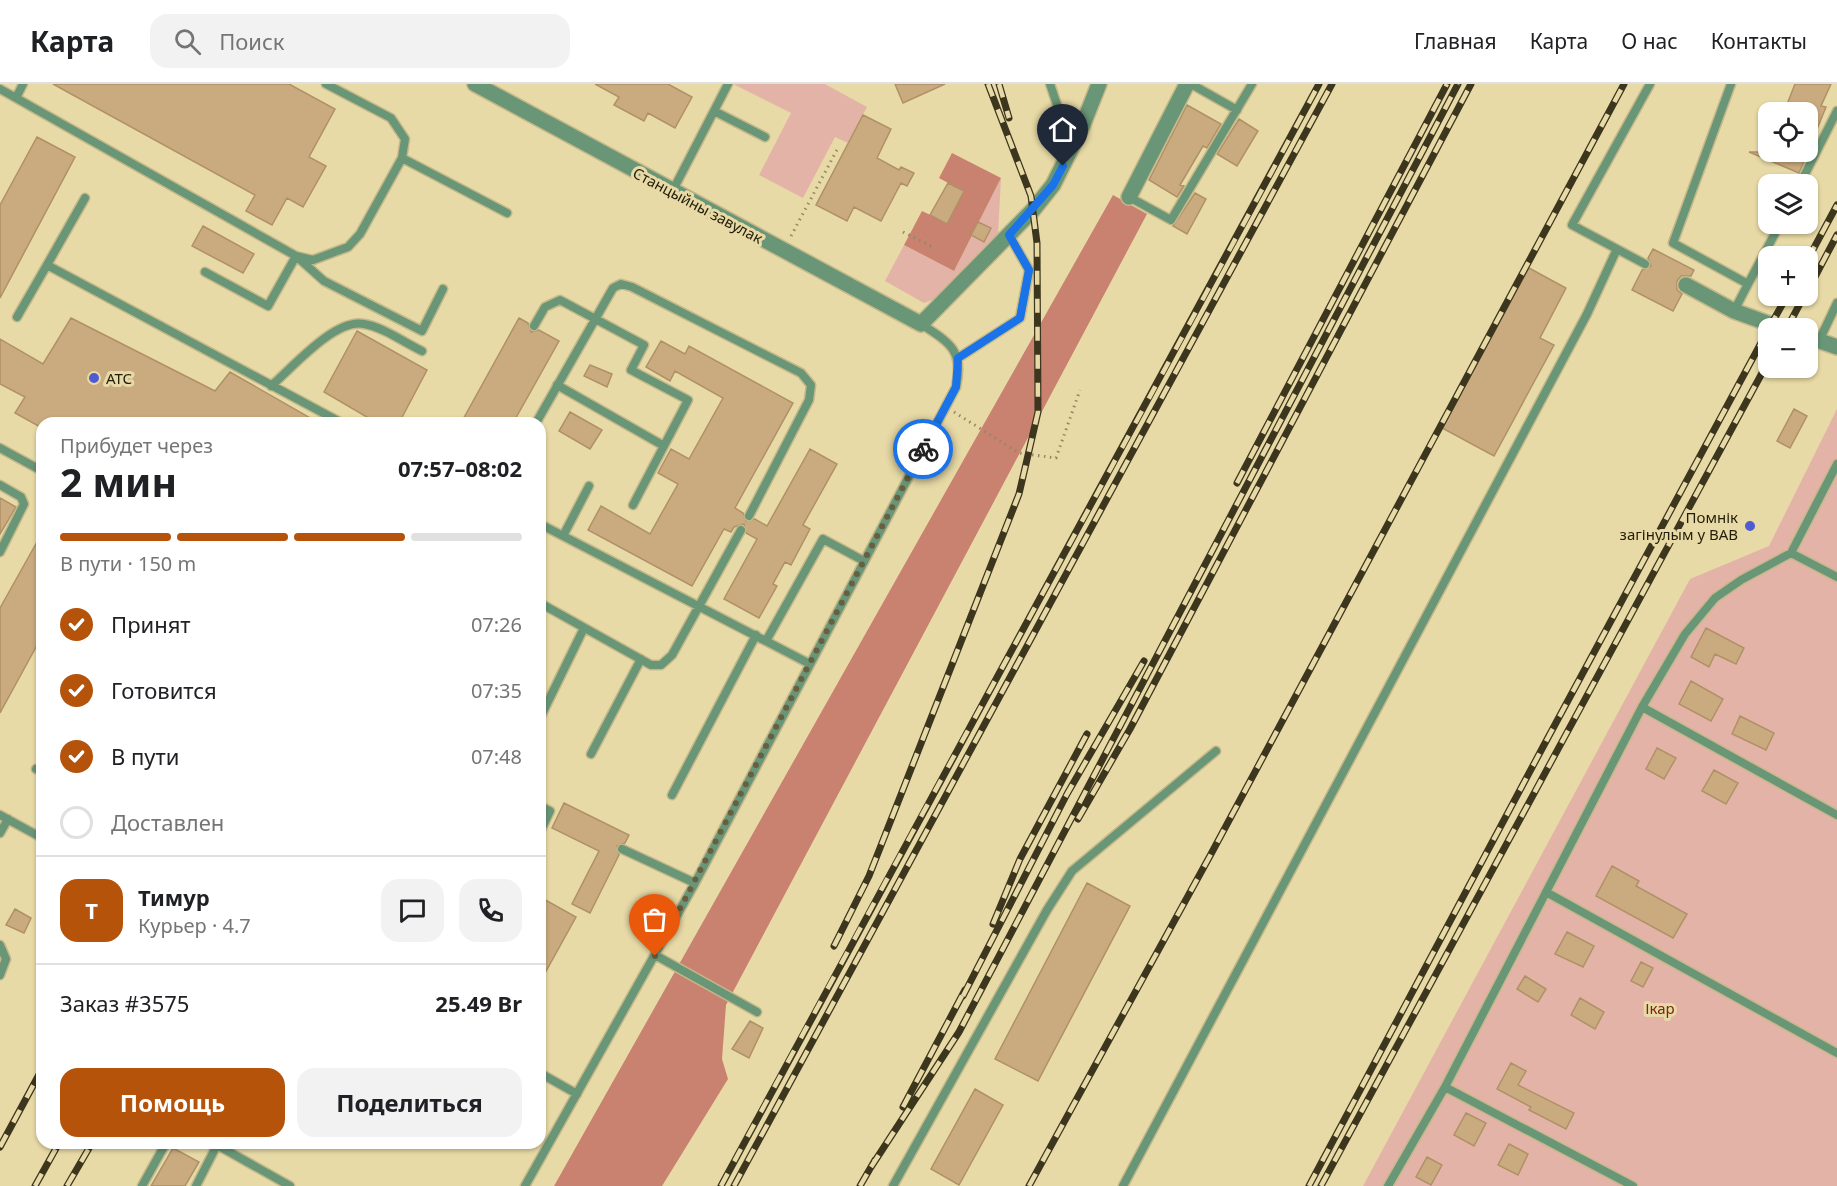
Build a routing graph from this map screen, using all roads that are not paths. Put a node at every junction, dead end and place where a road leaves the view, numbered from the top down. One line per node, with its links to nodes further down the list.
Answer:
1 (24, 84): 13 (lane)
2 (327, 84): 19 (lane)
3 (475, 84): 21 (street, Станцыйны завулак)
4 (717, 84): 11 (lane)
5 (1050, 84): 18 (lane)
6 (1099, 84): 18 (street)
7 (1189, 84): 14 (lane); 22 (street)
8 (1252, 84): 14 (lane)
9 (1650, 84): 27 (lane)
10 (1731, 84): 32 (lane)
11 (727, 86): 15 (lane)
12 (0, 89): 13 (lane)
13 (16, 98): 28 (lane)
14 (1237, 110): 22 (lane)
15 (714, 111): 17 (lane); 21 (lane)
16 (1837, 111): 20 (lane)
17 (765, 137)
18 (1072, 148): 26 (street)
19 (402, 158): 24 (lane); 28 (lane)
20 (1805, 174)
21 (672, 192): 40 (street, Станцыйны завулак)
22 (1129, 197)
23 (85, 198): 30 (lane)
24 (507, 213)
25 (1775, 234): 32 (lane)
26 (1009, 235): 40 (street); 46 (lane)
27 (1617, 249): 29 (lane); 105 (lane)
28 (296, 256): 31 (lane); 34 (lane)
29 (1645, 264)
30 (47, 265): 37 (lane); 47 (lane)
31 (205, 272)
32 (1748, 284): 36 (lane)
33 (1686, 285): 36 (street)
34 (443, 290)
35 (1837, 303): 42 (lane)
36 (1734, 310): 39 (street)
37 (17, 317)
38 (595, 319): 41 (lane); 48 (lane); 51 (lane); 58 (lane)
39 (1758, 319)
40 (921, 324): 46 (lane)
41 (534, 326)
42 (1818, 332)
43 (1818, 340): 44 (street)
44 (1837, 346)
45 (422, 351): 47 (lane)
46 (958, 358): 64 (lane)
47 (271, 386): 49 (lane)
48 (557, 386): 50 (lane); 51 (lane)
49 (330, 417)
50 (539, 417)
51 (664, 446): 57 (lane)
52 (0, 448): 54 (lane)
53 (1837, 464): 63 (lane)
54 (36, 468)
55 (0, 485): 62 (lane)
56 (589, 486): 61 (lane)
57 (633, 505)
58 (749, 516)
59 (546, 527): 61 (lane)
60 (741, 530): 67 (lane)
61 (564, 536): 67 (lane)
62 (0, 552)
63 (1791, 553): 65 (lane); 74 (lane)
64 (864, 561): 70 (lane); 72 (lane)
65 (1837, 577)
66 (546, 606): 68 (lane)
67 (700, 606): 69 (lane); 71 (lane)
68 (584, 628): 71 (lane); 73 (lane)
69 (756, 636): 70 (lane); 77 (lane)
70 (766, 641): 72 (lane)
71 (641, 659): 76 (lane)
72 (810, 664): 85 (lane)
73 (546, 706)
74 (1642, 707): 79 (lane); 86 (lane)
75 (1216, 751): 104 (lane)
76 (591, 754)
77 (672, 795)
78 (546, 809): 81 (lane)
79 (1837, 815)
80 (4, 817): 82 (lane); 83 (lane)
81 (546, 824)
82 (0, 833)
83 (36, 835)
84 (622, 849): 85 (lane)
85 (695, 883): 88 (lane)
86 (1546, 892): 91 (lane); 93 (lane)
87 (0, 945): 89 (lane)
88 (655, 956): 90 (lane); 94 (lane)
89 (0, 975)
90 (757, 1012)
91 (1837, 1053)
92 (546, 1076): 94 (lane)
93 (1445, 1087): 106 (lane); 107 (lane)
94 (577, 1094): 98 (lane)
95 (163, 1149): 100 (lane)
96 (214, 1149): 101 (lane)
97 (225, 1149): 102 (lane)
98 (546, 1149)
99 (546, 1149): 103 (lane)
100 (142, 1186)
101 (196, 1186)
102 (290, 1186)
103 (525, 1186)
104 (893, 1186)
105 (1123, 1186)
106 (1389, 1186)
107 (1633, 1186)

